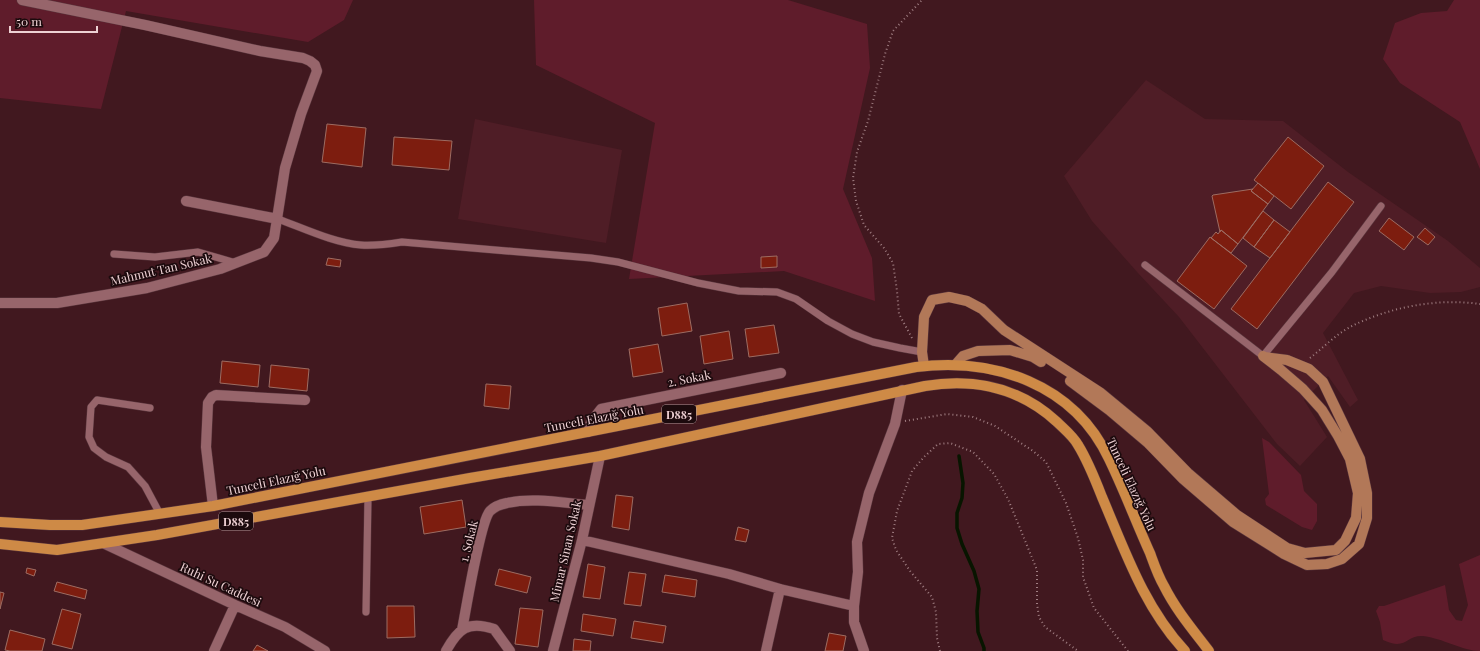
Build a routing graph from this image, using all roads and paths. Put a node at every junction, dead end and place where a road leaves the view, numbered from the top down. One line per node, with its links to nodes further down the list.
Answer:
1 (22, 0): 5 (street, Mahmut Tan Sokak)
2 (922, 0): 11 (path)
3 (186, 201): 5 (street)
4 (1381, 206): 12 (lane)
5 (278, 219): 7 (street, Mahmut Tan Sokak); 11 (lane)
6 (114, 254): 7 (lane)
7 (236, 263): 9 (street, Mahmut Tan Sokak)
8 (1145, 266): 12 (lane)
9 (0, 304)
10 (1480, 304): 14 (path)
11 (922, 352): 12 (street); 15 (street)
12 (1263, 356): 14 (street)
13 (956, 364): 14 (street); 15 (main road, Tunceli Elazığ Yolu / D885); 47 (main road, Tunceli Elazığ Yolu / D885)
14 (1299, 365)
15 (924, 366): 21 (main road, Tunceli Elazığ Yolu / D885)
16 (782, 373): 21 (street, 2. Sokak)
17 (902, 390): 20 (street); 22 (main road, D885); 46 (main road, D885)
18 (306, 400): 25 (street)
19 (150, 408): 26 (lane)
20 (895, 424): 33 (street); 45 (path)
21 (588, 432): 25 (main road, Tunceli Elazığ Yolu / D885)
22 (600, 456): 23 (main road, D885); 24 (street, Mimar Sinan Sokak)
23 (368, 498): 30 (main road, D885); 34 (lane)
24 (589, 505): 28 (street, Mimar Sinan Sokak); 35 (street, 1. Sokak)
25 (213, 506): 26 (main road, Tunceli Elazığ Yolu / D885)
26 (160, 514): 27 (main road, Tunceli Elazığ Yolu / D885)
27 (0, 522)
28 (582, 540): 31 (street); 40 (street, Mimar Sinan Sokak)
29 (0, 544): 30 (main road, D885)
30 (105, 544): 32 (street, Ruhi Su Caddesi)
31 (780, 590): 33 (street); 41 (street)
32 (235, 605): 36 (street); 37 (street, Ruhi Su Caddesi)
33 (854, 606): 42 (street)
34 (366, 612)
35 (462, 630): 38 (street); 39 (street)
36 (214, 651)
37 (325, 651)
38 (446, 651)
39 (510, 651)
40 (553, 651)
41 (766, 651)
42 (864, 651)
43 (940, 651): 44 (path)
44 (1078, 651)
45 (1128, 651)
46 (1185, 651)
47 (1209, 651)

